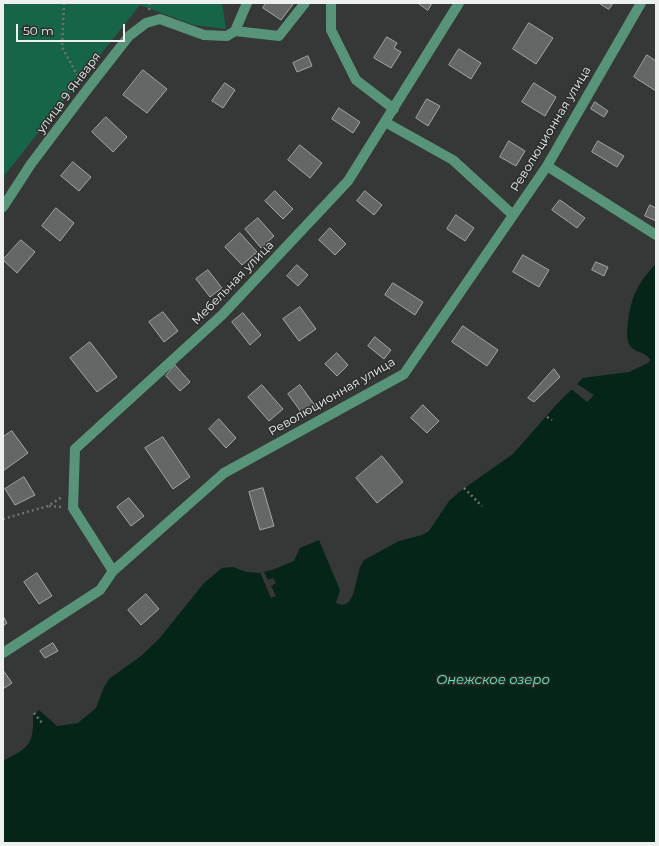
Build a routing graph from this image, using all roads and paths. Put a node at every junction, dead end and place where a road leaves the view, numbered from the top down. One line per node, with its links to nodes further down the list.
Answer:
1 (64, 3): 8 (path)
2 (248, 3): 7 (street)
3 (305, 3): 7 (street)
4 (331, 3): 9 (street)
5 (459, 3): 9 (street, Мебельная улица)
6 (641, 3): 11 (street, Революционная улица)
7 (235, 31): 8 (street, улица 9 Января)
8 (86, 91): 12 (street, улица 9 Января)
9 (394, 109): 10 (street, Мебельная улица)
10 (385, 122): 13 (street); 18 (street, Мебельная улица)
11 (546, 166): 13 (street, Революционная улица); 14 (street)
12 (3, 207)
13 (513, 215): 21 (street, Революционная улица)
14 (656, 235)
15 (547, 417): 16 (path)
16 (552, 420)
17 (464, 488): 19 (path)
18 (74, 490): 20 (path); 21 (street, Мебельная улица)
19 (482, 506)
20 (3, 519)
21 (113, 571): 22 (street, Революционная улица)
22 (3, 653)
23 (34, 713): 24 (path)
24 (42, 723)

